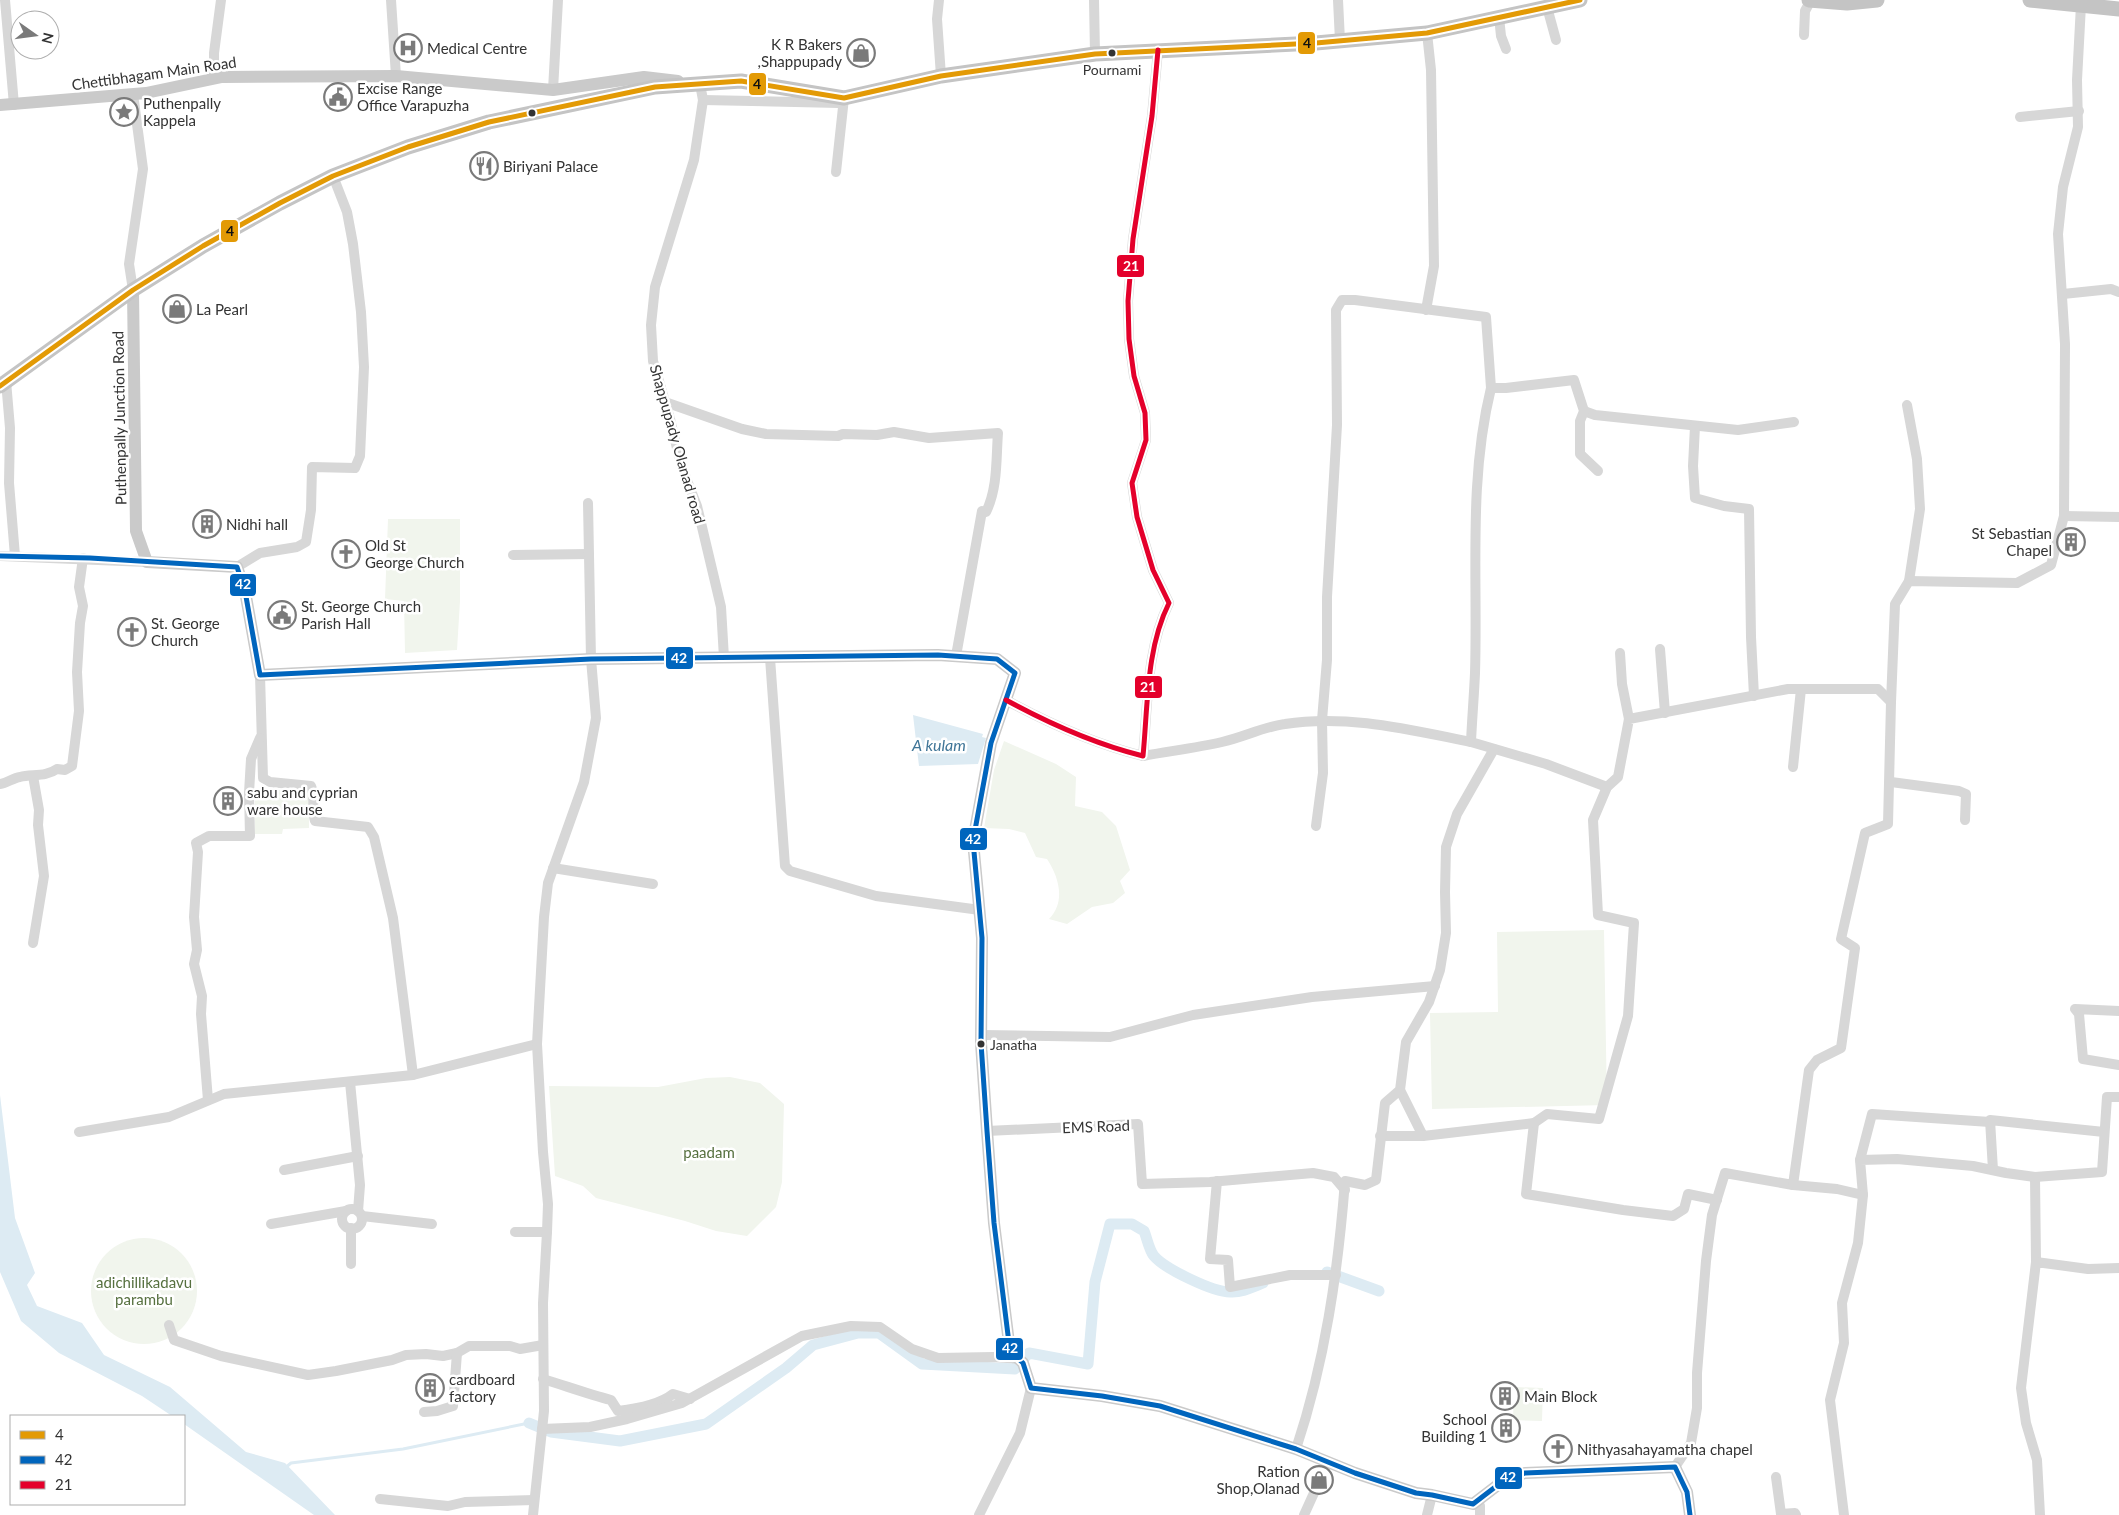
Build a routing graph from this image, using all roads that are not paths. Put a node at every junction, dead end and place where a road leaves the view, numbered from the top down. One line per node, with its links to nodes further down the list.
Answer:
1 (5, 0): 31 (street)
2 (221, 0): 25 (street)
3 (390, 0): 23 (street)
4 (558, 0): 27 (street)
5 (939, 0): 24 (street)
6 (1094, 0): 22 (street)
7 (1338, 0): 19 (street)
8 (1580, 0): 13 (highway)
9 (1810, 0): 10 (highway); 17 (street)
10 (1877, 0)
11 (2030, 0): 12 (highway)
12 (2081, 4): 14 (highway); 33 (street)
13 (1547, 7): 15 (highway); 18 (street)
14 (2119, 9)
15 (1499, 17): 16 (highway); 20 (street)
16 (1427, 33): 19 (highway); 40 (street)
17 (1804, 35)
18 (1556, 40)
19 (1340, 41): 21 (highway)
20 (1506, 49)
21 (1158, 50): 22 (highway); 77 (street)
22 (1095, 54): 24 (highway)
23 (396, 76): 25 (main road, Chettibhagam Main Road); 27 (main road, Chettibhagam Main Road)
24 (941, 76): 29 (highway)
25 (214, 79): 28 (main road, Chettibhagam Main Road)
26 (700, 84): 27 (main road, Chettibhagam Main Road); 29 (highway); 30 (street, Shappupady Olanad road); 36 (highway)
27 (552, 90)
28 (133, 94): 31 (main road, Chettibhagam Main Road); 37 (street, Puthenpally Junction Road)
29 (844, 98): 30 (street); 35 (street)
30 (703, 100): 43 (street, Shappupady Olanad road)
31 (14, 105): 32 (main road, Chettibhagam Main Road)
32 (0, 106)
33 (2079, 111): 34 (street); 39 (street)
34 (2020, 117)
35 (836, 172)
36 (334, 176): 37 (highway); 58 (street)
37 (133, 290): 41 (highway); 57 (main road, Puthenpally Junction Road)
38 (2119, 292): 39 (street)
39 (2063, 294): 50 (street)
40 (1426, 310): 42 (street); 73 (street)
41 (3, 383): 55 (street)
42 (1491, 388): 45 (street); 75 (street)
43 (665, 402): 62 (street); 63 (street, Shappupady Olanad road)
44 (1907, 405): 59 (street)
45 (1584, 411): 47 (street); 48 (street)
46 (1794, 422): 47 (street)
47 (1694, 426): 68 (street)
48 (1598, 471)
49 (588, 502): 52 (street)
50 (2064, 516): 51 (street); 59 (street)
51 (2119, 517)
52 (589, 554): 53 (street); 65 (street)
53 (513, 555)
54 (0, 556): 55 (street)
55 (14, 556): 56 (street)
56 (83, 558): 57 (street); 79 (street)
57 (147, 562): 58 (main road)
58 (237, 567): 66 (main road)
59 (1909, 581): 70 (street)
60 (1660, 650): 71 (street)
61 (1620, 653): 72 (street)
62 (956, 656): 64 (main road); 69 (main road)
63 (724, 658): 64 (main road); 65 (main road)
64 (770, 658): 87 (street)
65 (591, 659): 66 (main road); 85 (street)
66 (260, 675): 74 (street)
67 (1801, 689): 68 (street); 70 (street); 78 (street)
68 (1754, 696): 71 (street)
69 (1006, 700): 77 (street); 87 (main road)
70 (1892, 702): 80 (street)
71 (1665, 713): 72 (street)
72 (1629, 719): 82 (street)
73 (1322, 720): 75 (street); 77 (street); 84 (street)
74 (261, 735): 94 (street); 98 (street)
75 (1471, 742): 76 (street)
76 (1494, 749): 82 (street); 89 (street)
77 (1143, 756)
78 (1792, 767)
79 (33, 776): 81 (street); 88 (street)
80 (1891, 782): 83 (street); 112 (street)
81 (0, 784)
82 (1606, 787): 100 (street)
83 (1965, 820)
84 (1316, 826)
85 (553, 868): 86 (street); 92 (street)
86 (653, 884)
87 (980, 910): 91 (main road)
88 (33, 943)
89 (1435, 986): 91 (street); 96 (street)
90 (2119, 1011): 93 (street)
91 (981, 1035): 101 (main road)
92 (536, 1044): 94 (street); 122 (street)
93 (2119, 1065)
94 (413, 1075): 95 (street)
95 (350, 1082): 98 (street); 106 (street)
96 (1400, 1090): 104 (street); 105 (street)
97 (2119, 1097): 103 (street)
98 (208, 1100): 102 (street)
99 (1990, 1122): 103 (street); 107 (street); 109 (street)
100 (1534, 1123): 105 (street); 115 (street)
101 (987, 1131): 111 (street, EMS Road); 130 (main road)
102 (79, 1132)
103 (2104, 1132): 110 (street)
104 (1380, 1136): 105 (street); 113 (street)
105 (1423, 1136)
106 (358, 1156): 108 (street); 117 (street)
107 (1860, 1160): 109 (street); 114 (street)
108 (284, 1170)
109 (1993, 1170): 110 (street)
110 (2035, 1177): 123 (street)
111 (1214, 1182): 113 (street); 126 (street)
112 (1793, 1185): 114 (street); 115 (street)
113 (1345, 1190): 126 (street)
114 (1863, 1195): 150 (street)
115 (1717, 1200): 138 (street)
116 (346, 1211): 117 (street); 118 (street); 120 (street)
117 (360, 1213): 119 (street); 120 (street)
118 (270, 1224)
119 (432, 1224)
120 (351, 1228): 124 (street)
121 (515, 1232): 122 (street)
122 (547, 1232): 128 (street)
123 (2036, 1262): 125 (street); 151 (street)
124 (351, 1264)
125 (2119, 1268)
126 (1336, 1275): 136 (street)
127 (169, 1325): 129 (street)
128 (543, 1345): 129 (street); 131 (street)
129 (457, 1353): 134 (street)
130 (1021, 1361): 132 (main road); 133 (street)
131 (543, 1379): 133 (street); 135 (street)
132 (1031, 1388): 136 (main road); 145 (street)
133 (690, 1399): 135 (street)
134 (424, 1412)
135 (542, 1429): 142 (street)
136 (1296, 1448): 137 (main road)
137 (1328, 1462): 140 (main road); 146 (street)
138 (1675, 1467): 143 (main road); 148 (main road)
139 (1776, 1477): 149 (street)
140 (1432, 1495): 143 (main road); 147 (street)
141 (380, 1499): 142 (street)
142 (534, 1500): 144 (street)
143 (1476, 1509)
144 (533, 1515)
145 (979, 1515)
146 (1304, 1515)
147 (1427, 1515)
148 (1690, 1515)
149 (1796, 1515)
150 (1844, 1515)
151 (2040, 1515)

